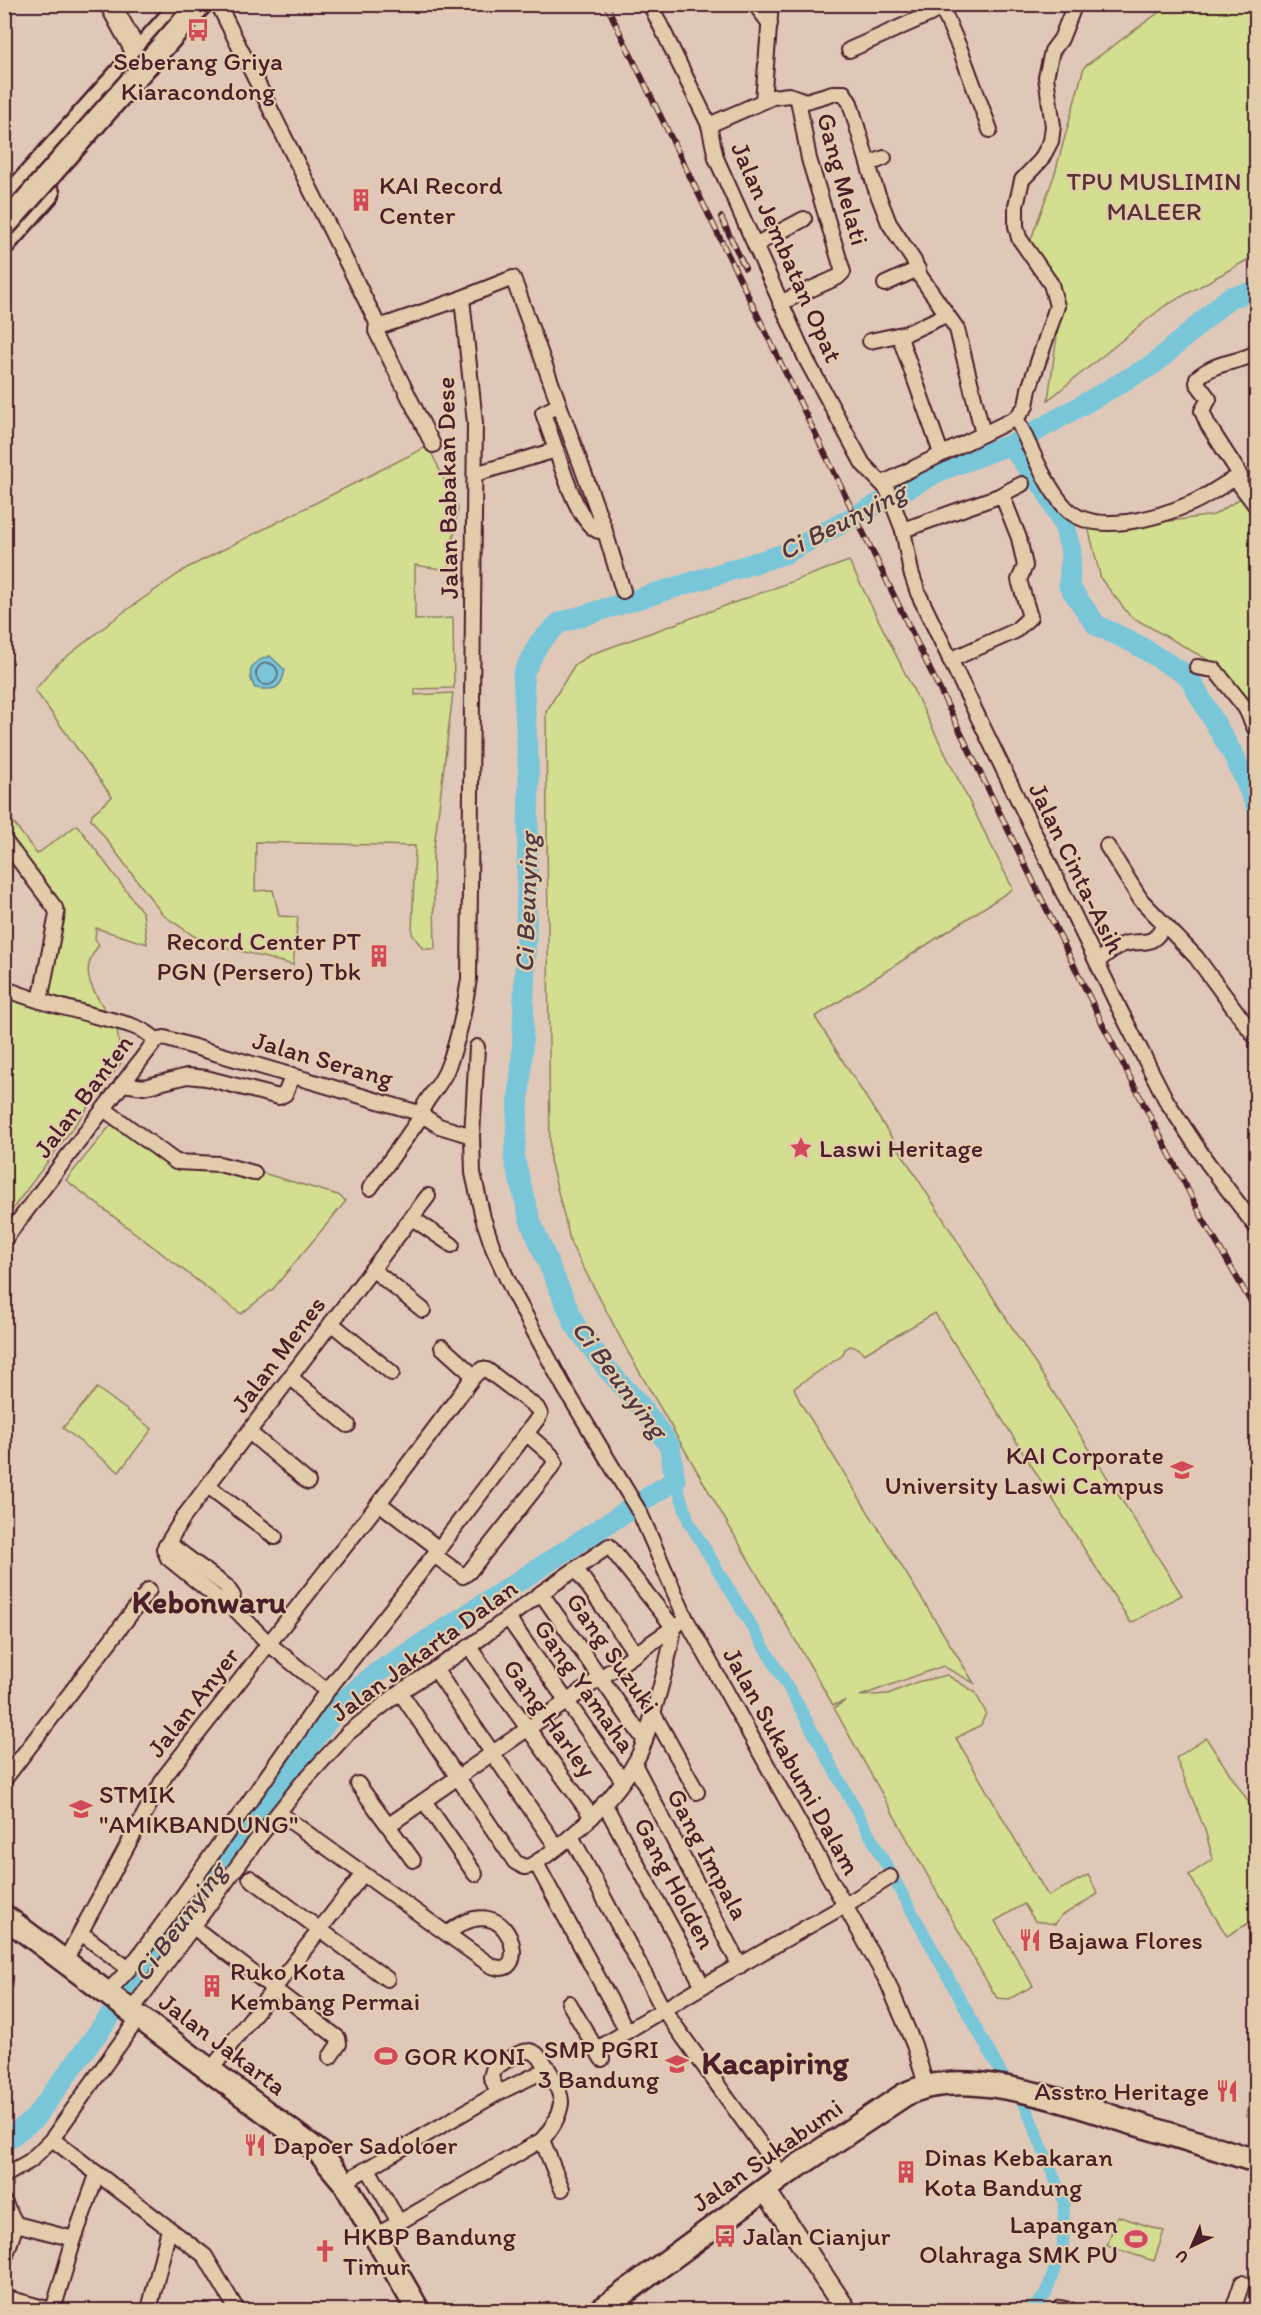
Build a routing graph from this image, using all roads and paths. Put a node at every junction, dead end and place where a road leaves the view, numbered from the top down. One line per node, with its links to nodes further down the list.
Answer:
1 (111, 4): 13 (street)
2 (183, 4): 13 (main road)
3 (200, 4): 23 (main road, bridge)
4 (212, 4): 14 (main road)
5 (218, 4): 31 (street)
6 (650, 4): 17 (street, Jalan Jembatan Opat)
7 (755, 4): 11 (street)
8 (771, 4): 11 (street)
9 (1075, 4): 36 (street)
10 (942, 6): 12 (street); 18 (street)
11 (770, 24): 16 (street)
12 (849, 50)
13 (138, 55): 14 (street); 21 (main road)
14 (155, 71): 24 (main road)
15 (798, 99): 16 (street); 20 (street); 29 (street, Gang Melati)
16 (763, 101): 17 (street)
17 (709, 125): 25 (street, Jalan Jembatan Opat)
18 (990, 130)
19 (884, 158): 20 (street)
20 (869, 164): 26 (street)
21 (4, 204)
22 (804, 219): 25 (street)
23 (4, 226)
24 (4, 243)
25 (754, 245): 29 (street, Jalan Jembatan Opat)
26 (918, 269): 27 (street); 30 (street)
27 (885, 284)
28 (462, 298): 31 (street); 35 (street); 41 (street, Jalan Babakan Dese)
29 (780, 303): 44 (street, Jalan Jembatan Opat)
30 (946, 315): 32 (street); 37 (street)
31 (377, 323): 38 (street)
32 (899, 335): 33 (street); 40 (street)
33 (870, 341)
34 (1257, 353): 42 (street)
35 (559, 405): 39 (street); 48 (street)
36 (1017, 419): 37 (street); 42 (street)
37 (983, 434): 40 (street)
38 (433, 445)
39 (556, 450): 41 (street); 48 (street)
40 (941, 453): 44 (street)
41 (475, 474): 67 (street, Jalan Babakan Dese)
42 (1239, 483): 46 (street)
43 (1022, 484): 45 (street)
44 (885, 486): 47 (street, Jalan Jembatan Opat)
45 (1002, 495): 49 (street); 51 (street)
46 (1257, 506)
47 (896, 509): 49 (street, Jalan Cinta-Asih)
48 (604, 528): 50 (street)
49 (903, 530): 51 (street, Jalan Cinta-Asih)
50 (623, 591)
51 (950, 660): 58 (street, Jalan Cinta-Asih)
52 (1202, 667): 53 (street)
53 (1251, 708): 54 (street)
54 (1257, 731)
55 (4, 840): 60 (street)
56 (1107, 846): 57 (street)
57 (1163, 925): 58 (street); 61 (street)
58 (1097, 962): 73 (street, Jalan Cinta-Asih)
59 (4, 988): 60 (street)
60 (40, 1001): 62 (street)
61 (1257, 1038)
62 (156, 1040): 64 (street, Jalan Serang); 65 (street, Jalan Banten)
63 (477, 1047): 68 (street, Jalan Sukabumi Dalam)
64 (293, 1075): 65 (street); 67 (street, Jalan Serang)
65 (122, 1084): 66 (street, Jalan Banten)
66 (104, 1109): 69 (street); 74 (street, Jalan Banten)
67 (420, 1113): 68 (street, Jalan Serang); 70 (street, Jalan Babakan Dese)
68 (472, 1136): 95 (street, Jalan Sukabumi Dalam)
69 (254, 1173)
70 (370, 1188)
71 (428, 1196): 72 (street, Jalan Menes)
72 (412, 1218): 75 (street); 76 (street, Jalan Menes)
73 (1257, 1227)
74 (4, 1240)
75 (452, 1245)
76 (372, 1269): 77 (street); 78 (street, Jalan Menes)
77 (423, 1310)
78 (331, 1323): 80 (street); 82 (street, Jalan Menes)
79 (442, 1347): 81 (street)
80 (392, 1373)
81 (474, 1376): 85 (street); 88 (street, Jalan Anyer)
82 (290, 1377): 83 (street); 84 (street, Jalan Menes)
83 (348, 1425)
84 (249, 1432): 86 (street); 87 (street, Jalan Menes)
85 (526, 1434): 90 (street); 90 (street)
86 (309, 1482)
87 (208, 1486): 89 (street); 97 (street, Jalan Menes)
88 (379, 1503): 90 (street); 97 (street, Jalan Anyer)
89 (275, 1537)
90 (437, 1552): 102 (street)
91 (576, 1569): 93 (street, Jalan Jakarta Dalan); 96 (street, Jalan Jakarta Dalan); 99 (street)
92 (149, 1590): 111 (street)
93 (541, 1593): 94 (street, Jalan Jakarta Dalan); 101 (street, Gang Suzuki)
94 (508, 1618): 98 (street, Jalan Jakarta Dalan); 104 (street, Gang Yamaha)
95 (687, 1619): 96 (street); 128 (street, Jalan Sukabumi Dalam)
96 (674, 1628): 99 (street); 105 (street)
97 (269, 1644): 102 (street, Jalan Menes); 132 (street, Jalan Anyer)
98 (469, 1647): 100 (street, Jalan Jakarta Dalan); 106 (street, Gang Harley)
99 (636, 1654): 101 (street)
100 (435, 1669): 103 (street, Jalan Jakarta Dalan); 108 (street)
101 (602, 1678): 104 (street); 107 (street, Gang Suzuki)
102 (327, 1691): 136 (street)
103 (400, 1692): 110 (street); 143 (street, Jalan Jakarta Dalan)
104 (567, 1702): 106 (street); 112 (street, Gang Yamaha)
105 (653, 1713): 107 (street); 114 (street)
106 (528, 1729): 108 (street); 117 (street, Gang Harley)
107 (645, 1742): 109 (street)
108 (492, 1754): 110 (street); 121 (street)
109 (634, 1764): 112 (street); 135 (street, Gang Impala)
110 (458, 1778): 115 (street); 123 (street)
111 (4, 1780)
112 (623, 1781): 116 (street)
113 (358, 1784): 119 (street)
114 (697, 1792)
115 (424, 1801): 119 (street); 125 (street)
116 (604, 1803): 117 (street); 138 (street, Gang Holden)
117 (592, 1817): 120 (street)
118 (286, 1818): 124 (street)
119 (389, 1825): 122 (street)
120 (571, 1836): 121 (street); 142 (street)
121 (556, 1846): 123 (street)
122 (413, 1860)
123 (536, 1863): 144 (street)
124 (363, 1874): 130 (street); 133 (street)
125 (475, 1874)
126 (890, 1877): 128 (street)
127 (250, 1878): 130 (street)
128 (844, 1906): 135 (street); 148 (street, Jalan Sukabumi Dalam)
129 (4, 1916): 134 (main road, Jalan Jakarta)
130 (320, 1930): 137 (street); 139 (street)
131 (201, 1932): 139 (street)
132 (81, 1933): 134 (street, Jalan Anyer); 136 (street)
133 (447, 1934): 133 (street)
134 (65, 1961): 140 (main road, Jalan Jakarta)
135 (740, 1966): 138 (street)
136 (129, 1968): 140 (street)
137 (387, 1979)
138 (702, 1986): 142 (street)
139 (274, 1988): 145 (street); 147 (street)
140 (108, 1994): 143 (main road, Jalan Jakarta)
141 (569, 2003): 144 (street)
142 (663, 2009): 144 (street); 156 (street)
143 (133, 2013): 147 (main road, Jalan Jakarta); 150 (street, Jalan Jakarta Dalan)
144 (627, 2031)
145 (330, 2057)
146 (548, 2069): 149 (street); 149 (street); 151 (street)
147 (210, 2071): 157 (main road, Jalan Jakarta)
148 (926, 2085): 152 (main road, Jalan Sukabumi); 156 (main road, Jalan Sukabumi)
149 (498, 2093): 153 (street)
150 (52, 2139): 154 (street); 155 (street, Jalan Jakarta Dalan)
151 (542, 2140): 158 (street); 161 (street)
152 (1257, 2161)
153 (368, 2169): 157 (street); 161 (street)
154 (97, 2175): 163 (street); 164 (street)
155 (4, 2176)
156 (783, 2176): 159 (main road, Jalan Sukabumi)
157 (344, 2182): 165 (main road, Jalan Jakarta)
158 (562, 2189)
159 (765, 2190): 175 (main road, Jalan Sukabumi); 176 (street)
160 (4, 2202): 162 (street)
161 (399, 2222): 165 (street)
162 (16, 2224): 164 (street); 166 (street)
163 (169, 2229): 171 (street); 172 (street)
164 (74, 2239): 170 (street)
165 (379, 2239): 169 (main road, Jalan Jakarta); 174 (main road, Jalan Jakarta)
166 (4, 2261)
167 (1242, 2283): 177 (street)
168 (4, 2297): 170 (street)
169 (404, 2300): 173 (main road, Jalan Jakarta)
170 (52, 2310)
171 (149, 2310)
172 (237, 2310)
173 (418, 2310)
174 (433, 2310)
175 (601, 2310)
176 (846, 2310)
177 (1233, 2310)

